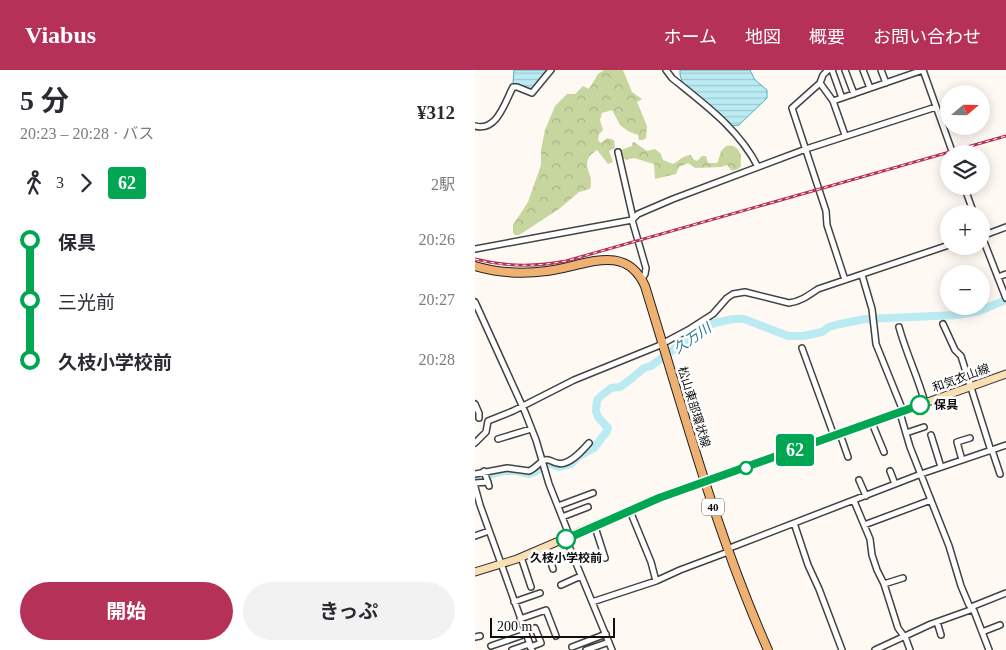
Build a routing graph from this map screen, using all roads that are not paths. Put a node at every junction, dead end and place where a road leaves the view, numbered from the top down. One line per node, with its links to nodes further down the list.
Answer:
1 (551, 70): 19 (street)
2 (666, 70): 24 (street)
3 (828, 70): 12 (street)
4 (832, 70): 16 (street)
5 (845, 70): 15 (street)
6 (863, 70): 14 (street)
7 (881, 70): 13 (street)
8 (898, 70): 11 (street)
9 (923, 70): 10 (street); 18 (street)
10 (916, 71): 11 (street)
11 (901, 78): 13 (street)
12 (820, 83): 17 (street); 22 (street)
13 (886, 83): 14 (street)
14 (870, 88): 15 (street)
15 (854, 94): 16 (street)
16 (842, 98): 17 (street)
17 (833, 101): 20 (street)
18 (936, 107): 20 (street); 21 (street)
19 (475, 126)
20 (845, 135): 22 (street)
21 (950, 145)
22 (806, 149): 24 (street); 36 (street)
23 (618, 152): 25 (street)
24 (759, 167): 25 (street)
25 (633, 219): 29 (street); 35 (street)
26 (1006, 227): 27 (street)
27 (990, 232)
28 (940, 248): 33 (street)
29 (475, 249)
30 (989, 255): 34 (street)
31 (475, 266): 35 (main road)
32 (1006, 274): 34 (street)
33 (862, 275): 36 (street); 48 (street)
34 (998, 277): 37 (street)
35 (642, 279): 41 (main road, 松山東部環状線 / 40)
36 (845, 280): 41 (street)
37 (1005, 297)
38 (475, 302): 47 (street)
39 (943, 324): 44 (street)
40 (899, 327): 45 (street)
41 (663, 344): 47 (street); 74 (main road, 松山東部環状線 / 40)
42 (803, 348): 55 (street)
43 (1006, 374): 44 (main road, 和気衣山線)
44 (969, 387): 45 (main road, 和気衣山線); 62 (street)
45 (925, 403): 48 (main road, 和気衣山線)
46 (475, 404): 49 (street)
47 (522, 407): 50 (street); 53 (street)
48 (902, 412): 51 (main road, 和気衣山線); 54 (street)
49 (477, 417): 50 (street)
50 (488, 421): 59 (street)
51 (872, 423): 55 (main road, 和気衣山線); 63 (street)
52 (924, 427): 54 (street)
53 (531, 429): 58 (street); 66 (street)
54 (906, 433): 71 (street)
55 (837, 435): 64 (street); 74 (main road, 和気衣山線)
56 (931, 435): 67 (street)
57 (970, 438): 65 (street)
58 (498, 439)
59 (475, 443)
60 (589, 443): 66 (street)
61 (1006, 445): 62 (street)
62 (991, 450): 65 (street); 72 (street)
63 (884, 452)
64 (848, 456)
65 (962, 460): 67 (street)
66 (542, 464): 69 (street); 81 (street)
67 (941, 468): 71 (street)
68 (890, 471): 75 (street)
69 (485, 472): 70 (street); 76 (street)
70 (475, 474)
71 (921, 474): 75 (street); 80 (street)
72 (1000, 474)
73 (859, 480): 78 (street)
74 (705, 482): 83 (main road, 和気衣山線); 92 (main road, 松山東部環状線 / 40)
75 (895, 484): 78 (street)
76 (475, 485): 88 (street)
77 (593, 493): 81 (street)
78 (866, 496): 79 (street)
79 (854, 500): 85 (street); 86 (street)
80 (931, 500): 86 (street); 108 (street)
81 (558, 506): 84 (street)
82 (589, 507): 84 (street)
83 (630, 511): 87 (main road, 和気衣山線); 100 (street)
84 (562, 517): 90 (street)
85 (794, 522): 92 (street); 127 (street)
86 (864, 525): 101 (street)
87 (595, 527): 90 (main road, 和気衣山線); 94 (street)
88 (489, 531): 89 (street); 95 (street)
89 (475, 536)
90 (568, 538): 91 (main road, 和気衣山線); 98 (street)
91 (546, 547): 93 (main road, 和気衣山線); 96 (street)
92 (728, 551): 100 (street); 126 (main road, 松山東部環状線 / 40)
93 (521, 557): 95 (main road, 和気衣山線); 103 (street)
94 (605, 558)
95 (501, 564): 97 (main road, 和気衣山線); 106 (street)
96 (553, 568)
97 (475, 572)
98 (581, 576): 102 (street); 107 (street)
99 (903, 578): 101 (street)
100 (656, 581): 107 (street)
101 (884, 584): 118 (street)
102 (561, 585)
103 (531, 587)
104 (1006, 592): 108 (street)
105 (540, 593): 106 (street)
106 (514, 602): 109 (street)
107 (592, 602): 115 (street)
108 (972, 608): 110 (street); 113 (street)
109 (520, 619): 114 (street); 117 (street)
110 (937, 622): 116 (street); 118 (street)
111 (1000, 625): 113 (street)
112 (537, 630): 122 (street)
113 (982, 632): 130 (street)
114 (526, 634): 120 (street); 122 (street)
115 (606, 634): 119 (street); 121 (street)
116 (941, 635)
117 (556, 636)
118 (904, 637): 128 (street); 129 (street)
119 (609, 642): 124 (street); 125 (street)
120 (491, 646)
121 (572, 646)
122 (530, 647): 123 (street)
123 (511, 650)
124 (586, 650)
125 (612, 650)
126 (768, 650)
127 (842, 650)
128 (875, 650)
129 (910, 650)
130 (989, 650)

